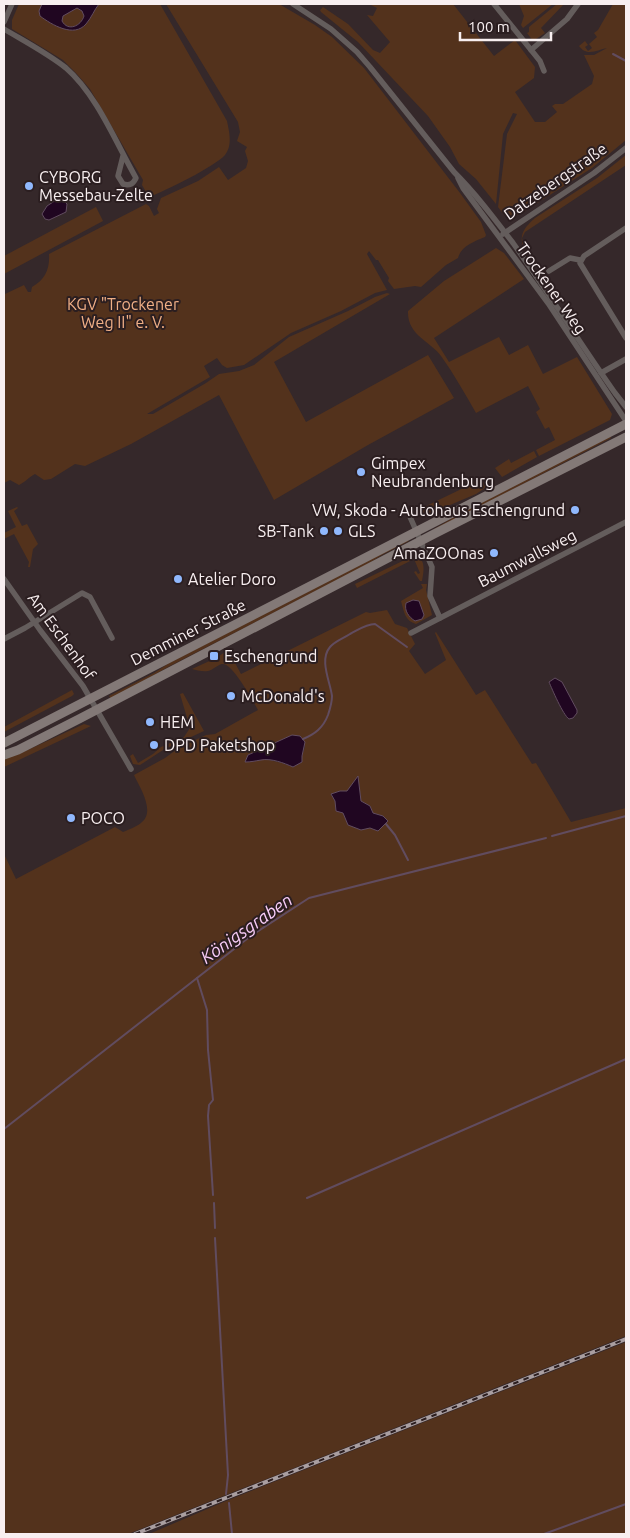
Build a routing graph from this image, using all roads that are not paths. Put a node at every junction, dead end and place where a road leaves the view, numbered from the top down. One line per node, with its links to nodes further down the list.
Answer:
1 (12, 4): 5 (street)
2 (293, 4): 11 (street, Trockener Weg)
3 (494, 4): 7 (street)
4 (578, 4): 7 (street)
5 (4, 22)
6 (4, 29): 10 (street)
7 (531, 50): 8 (street)
8 (544, 71)
9 (626, 148): 13 (street, Datzebergstraße)
10 (123, 156): 10 (street)
11 (454, 172): 13 (street, Trockener Weg); 14 (street, Trockener Weg)
12 (626, 228): 15 (street)
13 (505, 233): 14 (street, Datzebergstraße); 19 (street, Trockener Weg)
14 (499, 236): 21 (street, Trockener Weg)
15 (580, 260): 16 (street); 17 (street)
16 (549, 270)
17 (626, 338)
18 (626, 359): 19 (street)
19 (601, 373): 20 (street, Trockener Weg)
20 (626, 407)
21 (626, 422): 25 (main road, Demminer Straße)
22 (626, 436): 26 (main road, Demminer Straße)
23 (407, 510): 25 (street)
24 (626, 522): 28 (street, Baumwallsweg)
25 (417, 530): 26 (street); 33 (main road, Demminer Straße)
26 (421, 540): 28 (street); 34 (main road, Demminer Straße)
27 (4, 579): 29 (street, Am Eschenhof)
28 (440, 618): 30 (street, Baumwallsweg)
29 (34, 622): 31 (street); 32 (street); 33 (street, Am Eschenhof)
30 (411, 633)
31 (112, 638)
32 (4, 639)
33 (90, 699): 34 (street, Am Eschenhof); 35 (main road, Demminer Straße)
34 (96, 710): 36 (main road, Demminer Straße); 37 (street)
35 (4, 743)
36 (4, 755)
37 (131, 769)

